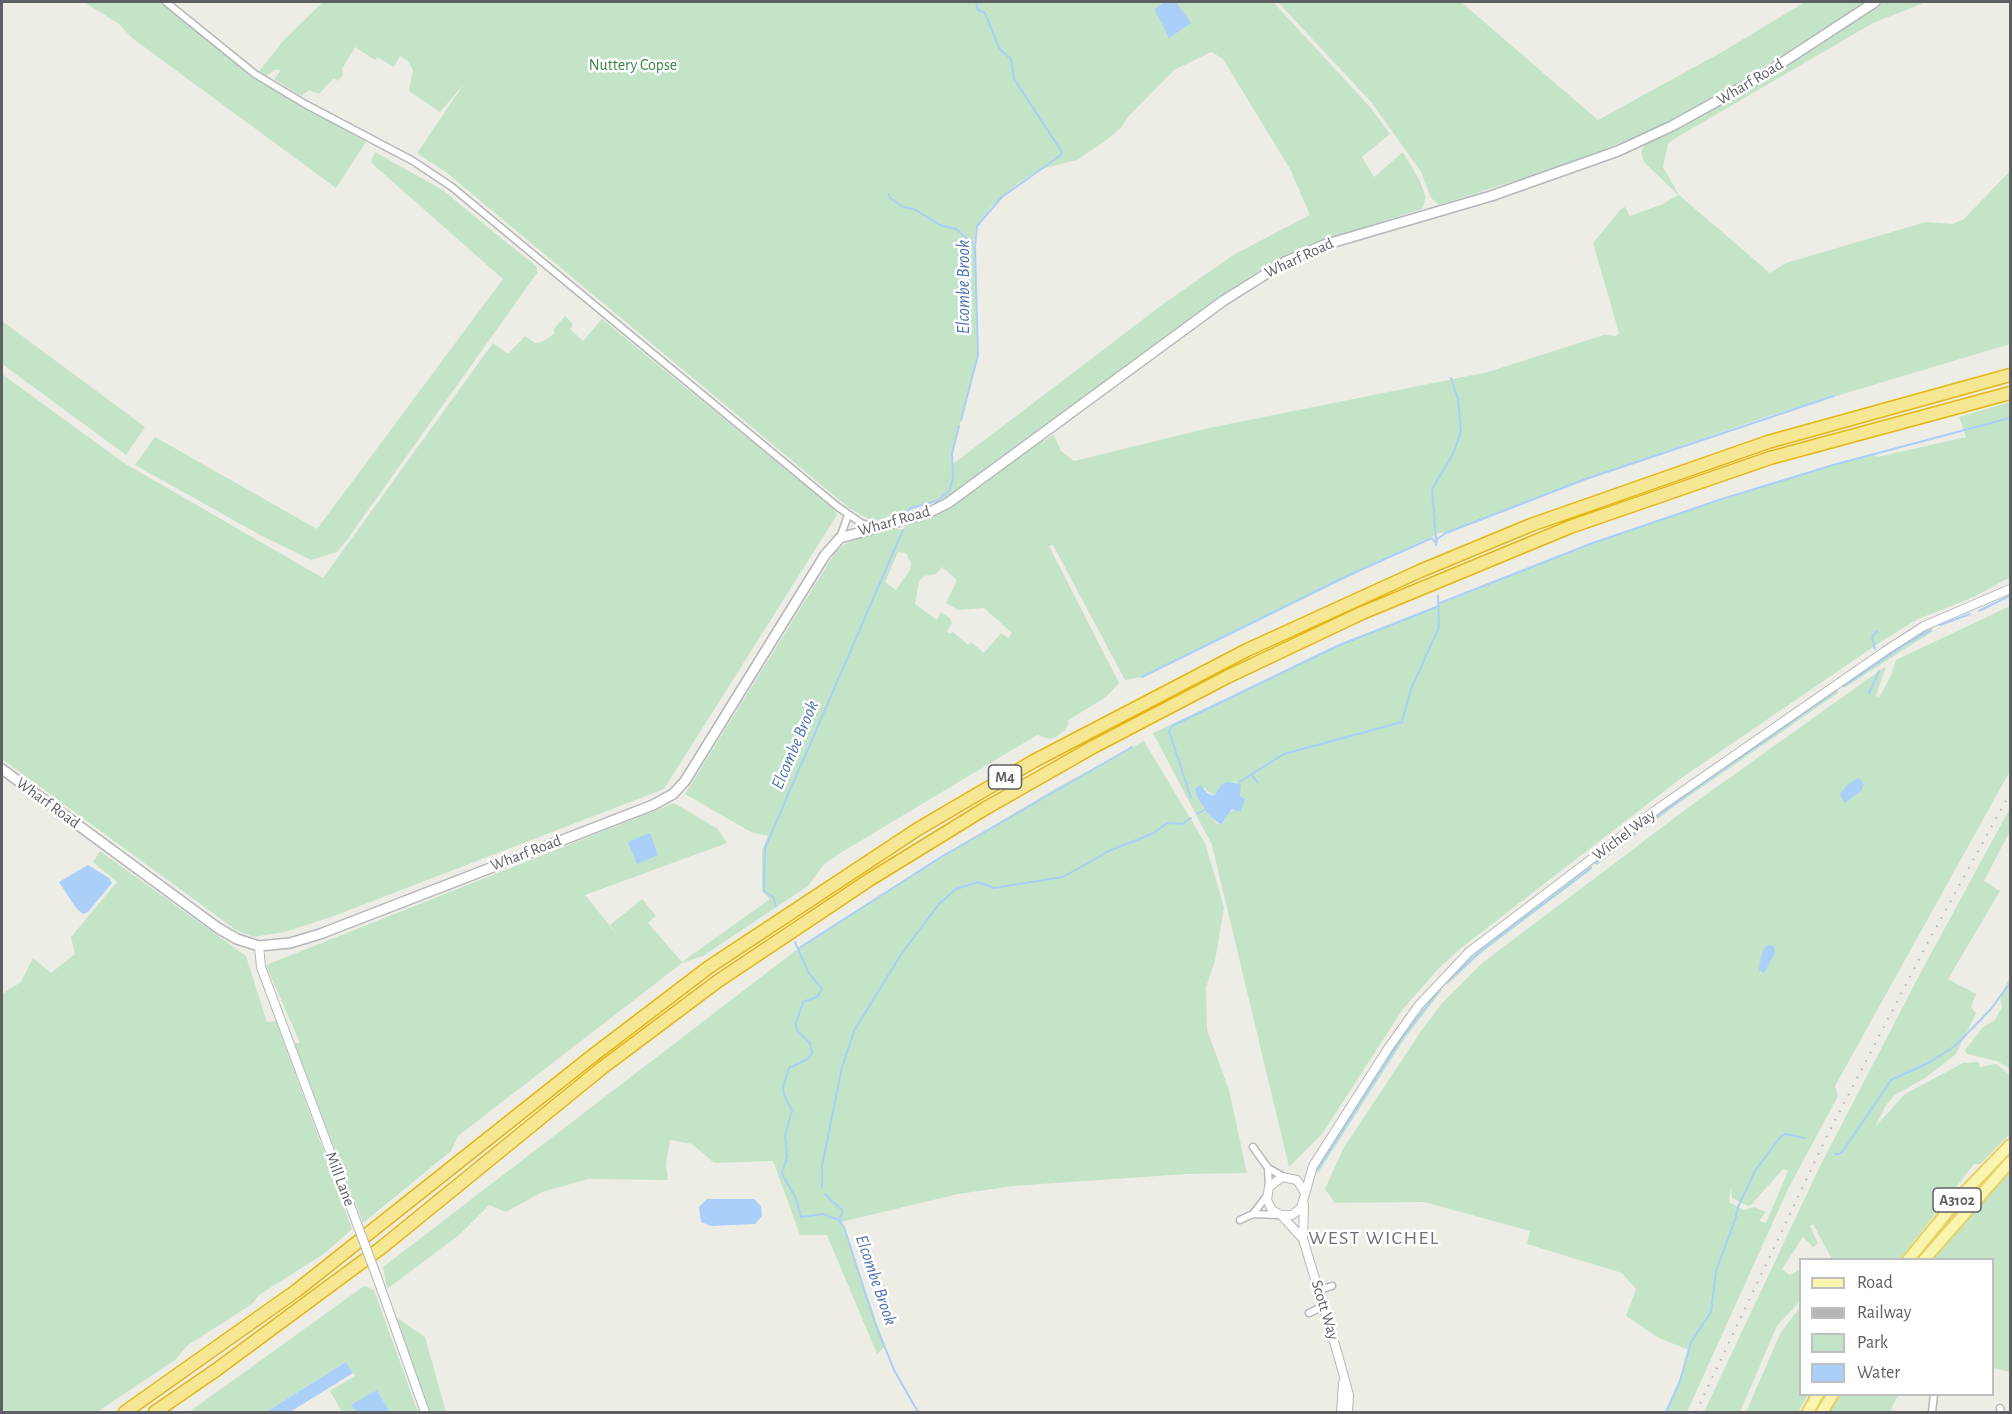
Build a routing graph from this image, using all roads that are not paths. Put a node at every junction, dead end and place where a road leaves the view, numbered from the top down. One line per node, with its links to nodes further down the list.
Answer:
1 (166, 2): 5 (street)
2 (1875, 2): 6 (main road, Wharf Road)
3 (2010, 375): 36 (highway, M4)
4 (2010, 393): 37 (highway, M4)
5 (848, 515): 6 (street); 7 (street)
6 (877, 528): 7 (main road, Wharf Road)
7 (840, 538): 10 (main road, Wharf Road)
8 (2010, 589): 14 (street, Wichel Way)
9 (2, 769): 10 (main road, Wharf Road)
10 (259, 946): 38 (street, Mill Lane, bridge)
11 (2010, 1145): 25 (main road, A3102)
12 (1252, 1147): 15 (street)
13 (2010, 1162): 26 (main road, A3102)
14 (1313, 1166): 16 (street, Wichel Way); 18 (street, Wichel Way)
15 (1268, 1168): 16 (street); 17 (street)
16 (1289, 1178): 17 (street); 18 (street)
17 (1269, 1186): 19 (street)
18 (1305, 1193): 20 (street)
19 (1266, 1197): 21 (street); 22 (street)
20 (1304, 1203): 22 (street); 24 (street, Scott Way)
21 (1253, 1214): 22 (street); 23 (street)
22 (1280, 1215): 24 (street, Scott Way)
23 (1240, 1220)
24 (1303, 1239): 28 (street, Scott Way)
25 (1910, 1258)
26 (1926, 1258)
27 (1332, 1286): 28 (street)
28 (1319, 1290): 29 (street, Scott Way)
29 (1324, 1306): 30 (street); 31 (street, Scott Way)
30 (1309, 1313)
31 (1343, 1381): 39 (street, Scott Way); 40 (street, Scott Way)
32 (1817, 1396): 41 (main road)
33 (1832, 1396): 42 (main road)
34 (1942, 1396): 35 (street)
35 (1934, 1397): 43 (street)
36 (126, 1413)
37 (155, 1413)
38 (425, 1413)
39 (1341, 1413)
40 (1348, 1413)
41 (1808, 1413)
42 (1822, 1413)
43 (1932, 1413)

